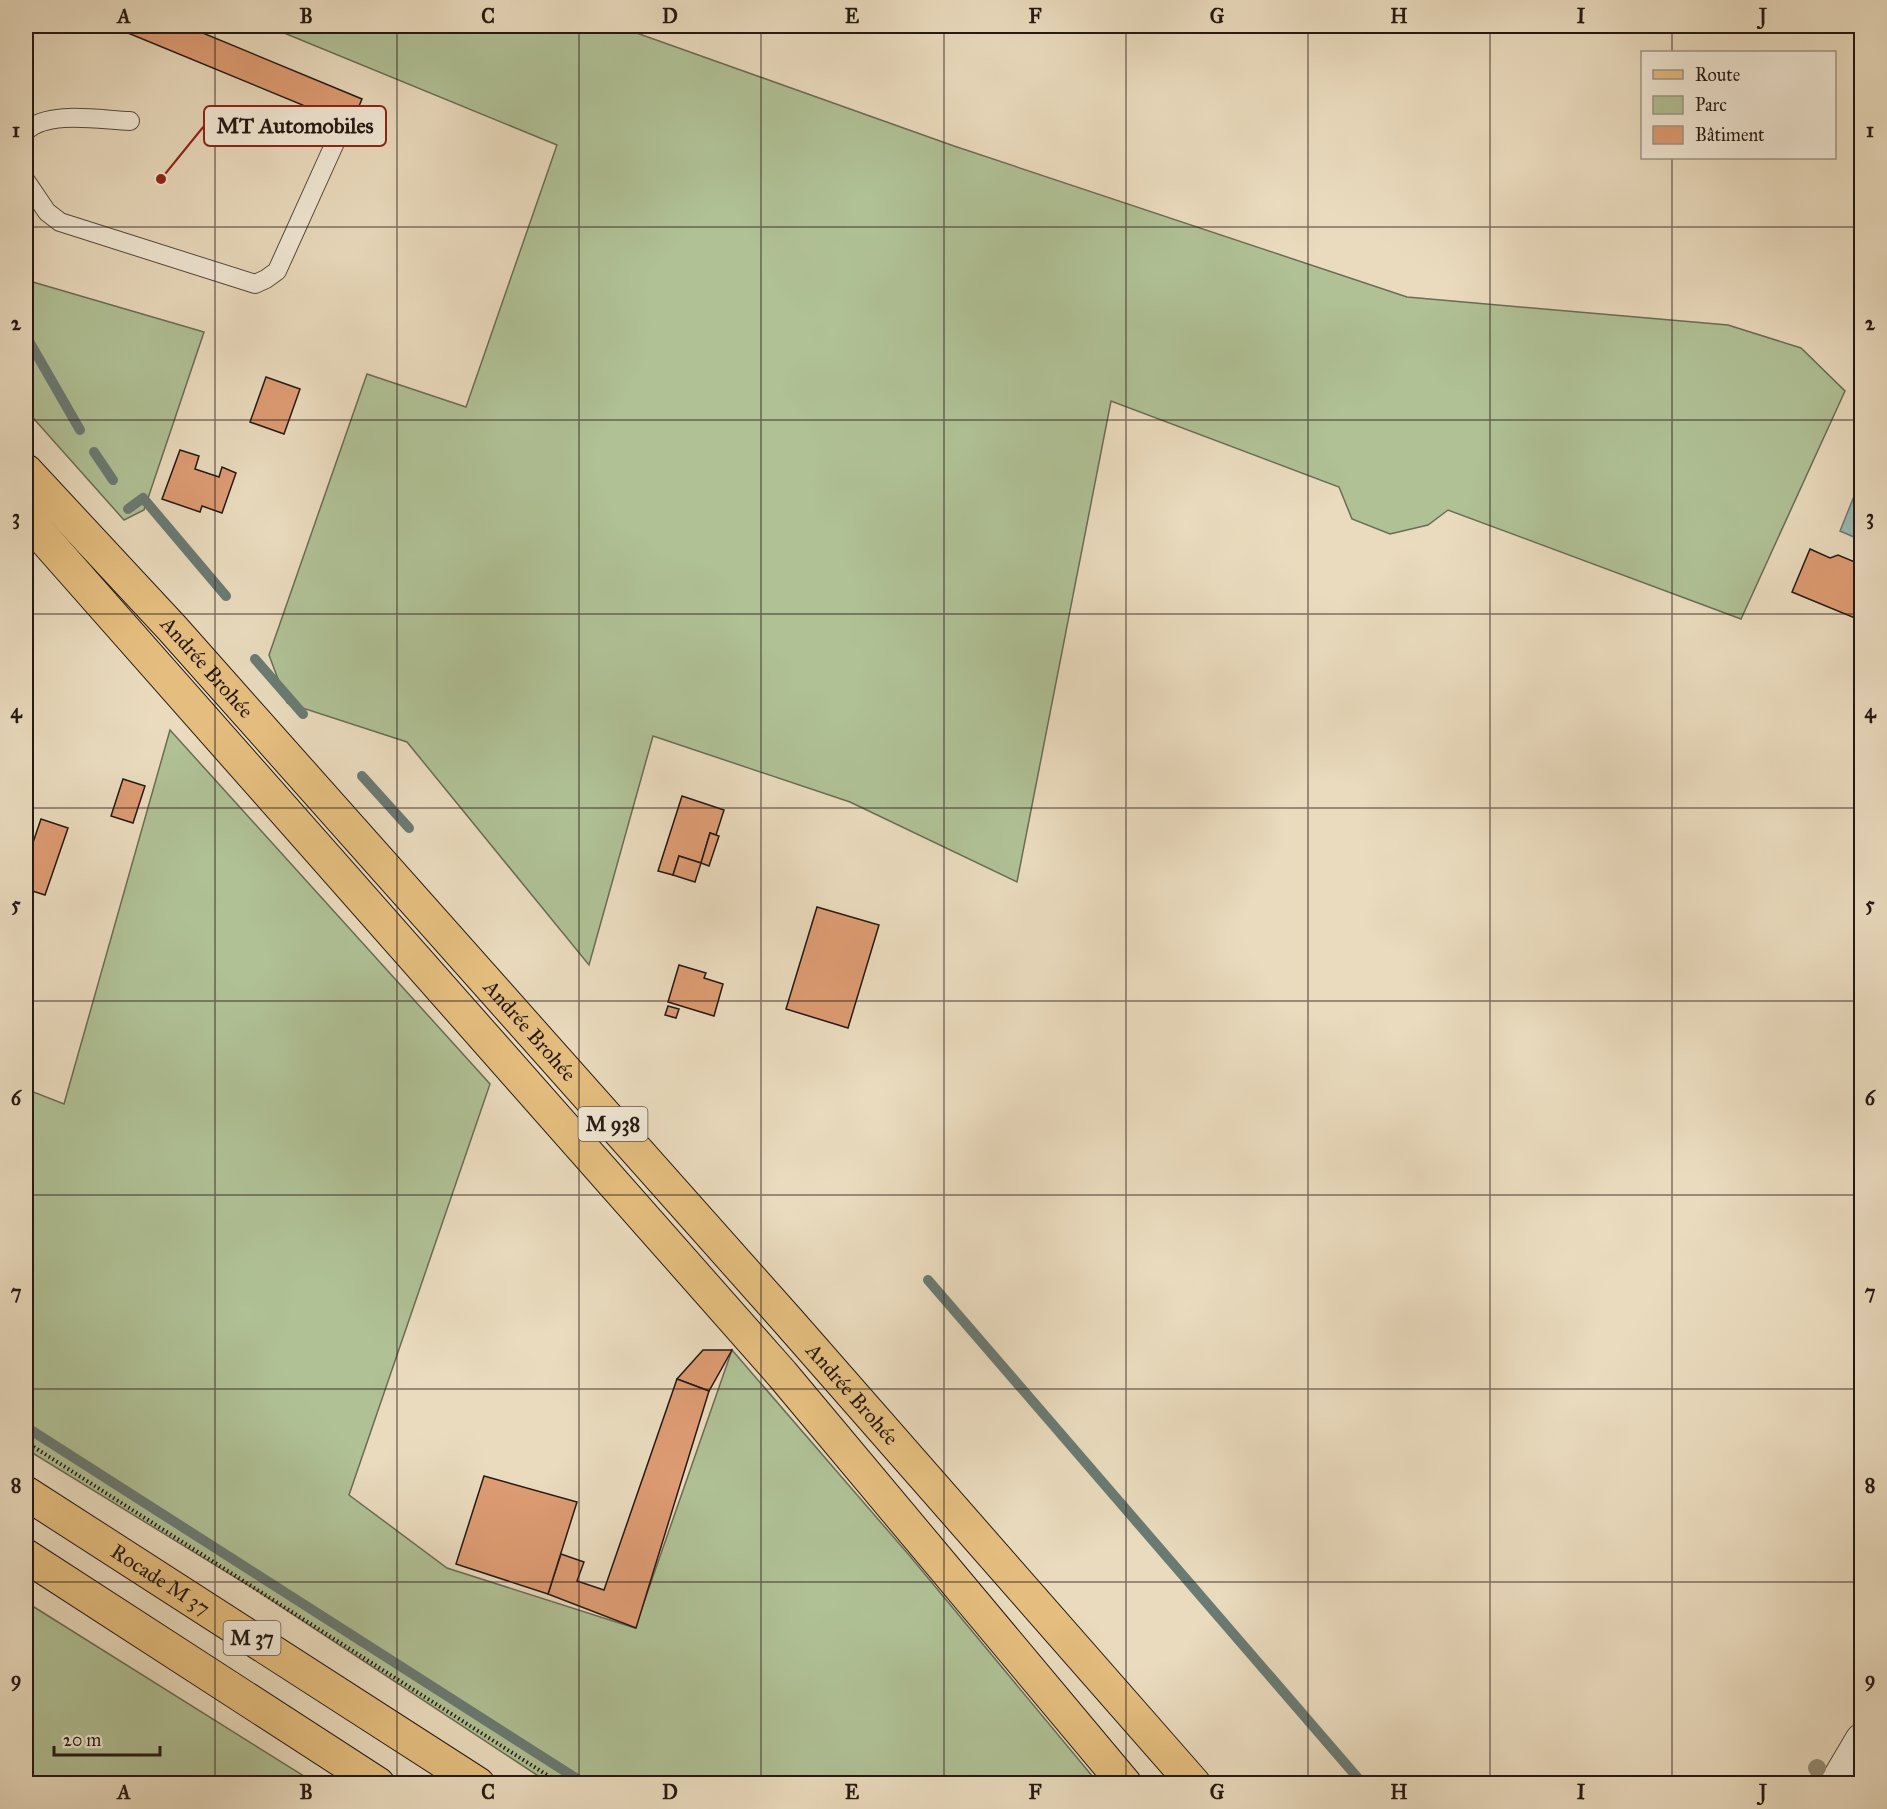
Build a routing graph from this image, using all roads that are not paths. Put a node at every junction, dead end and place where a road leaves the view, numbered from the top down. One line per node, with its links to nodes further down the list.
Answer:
1 (130, 121): 2 (lane)
2 (26, 131)
3 (338, 136): 4 (lane)
4 (26, 181)
5 (26, 471): 13 (main road, Andrée Brohée / M 938)
6 (26, 518): 12 (main road, Andrée Brohée / M 938)
7 (26, 1492): 11 (main road, Rocade M 37 / M 37)
8 (26, 1556): 10 (main road, M 37)
9 (1862, 1740): 14 (street)
10 (378, 1784)
11 (478, 1784)
12 (1125, 1784)
13 (1194, 1784)
14 (1836, 1784)

